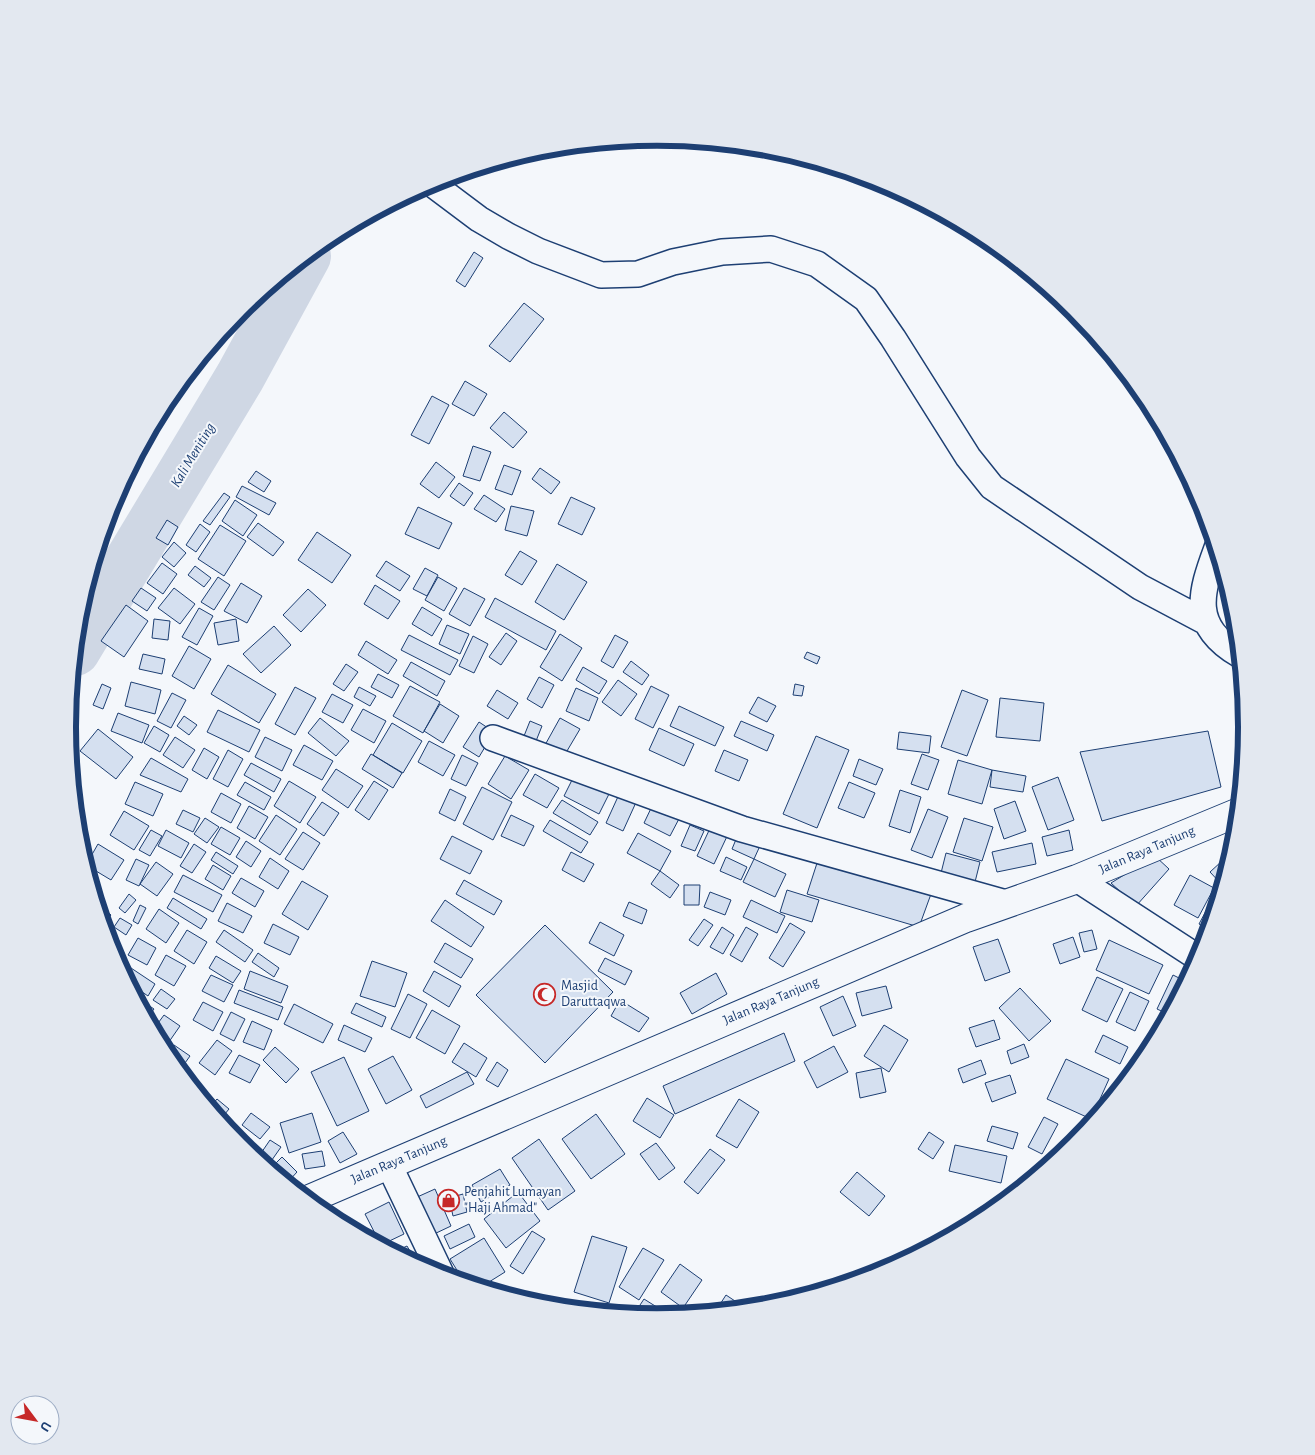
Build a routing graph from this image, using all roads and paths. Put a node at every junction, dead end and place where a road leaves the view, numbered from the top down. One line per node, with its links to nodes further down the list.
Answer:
1 (439, 189): 3 (street)
2 (1213, 557): 3 (street)
3 (1206, 622): 4 (street)
4 (1234, 651)
5 (493, 738): 8 (street)
6 (1232, 815): 7 (main road, Jalan Raya Tanjung)
7 (1078, 879): 8 (main road, Jalan Raya Tanjung); 9 (street)
8 (1006, 903): 10 (main road, Jalan Raya Tanjung)
9 (1193, 954)
10 (388, 1165): 11 (main road, Jalan Raya Tanjung); 12 (street)
11 (315, 1197)
12 (437, 1266)

